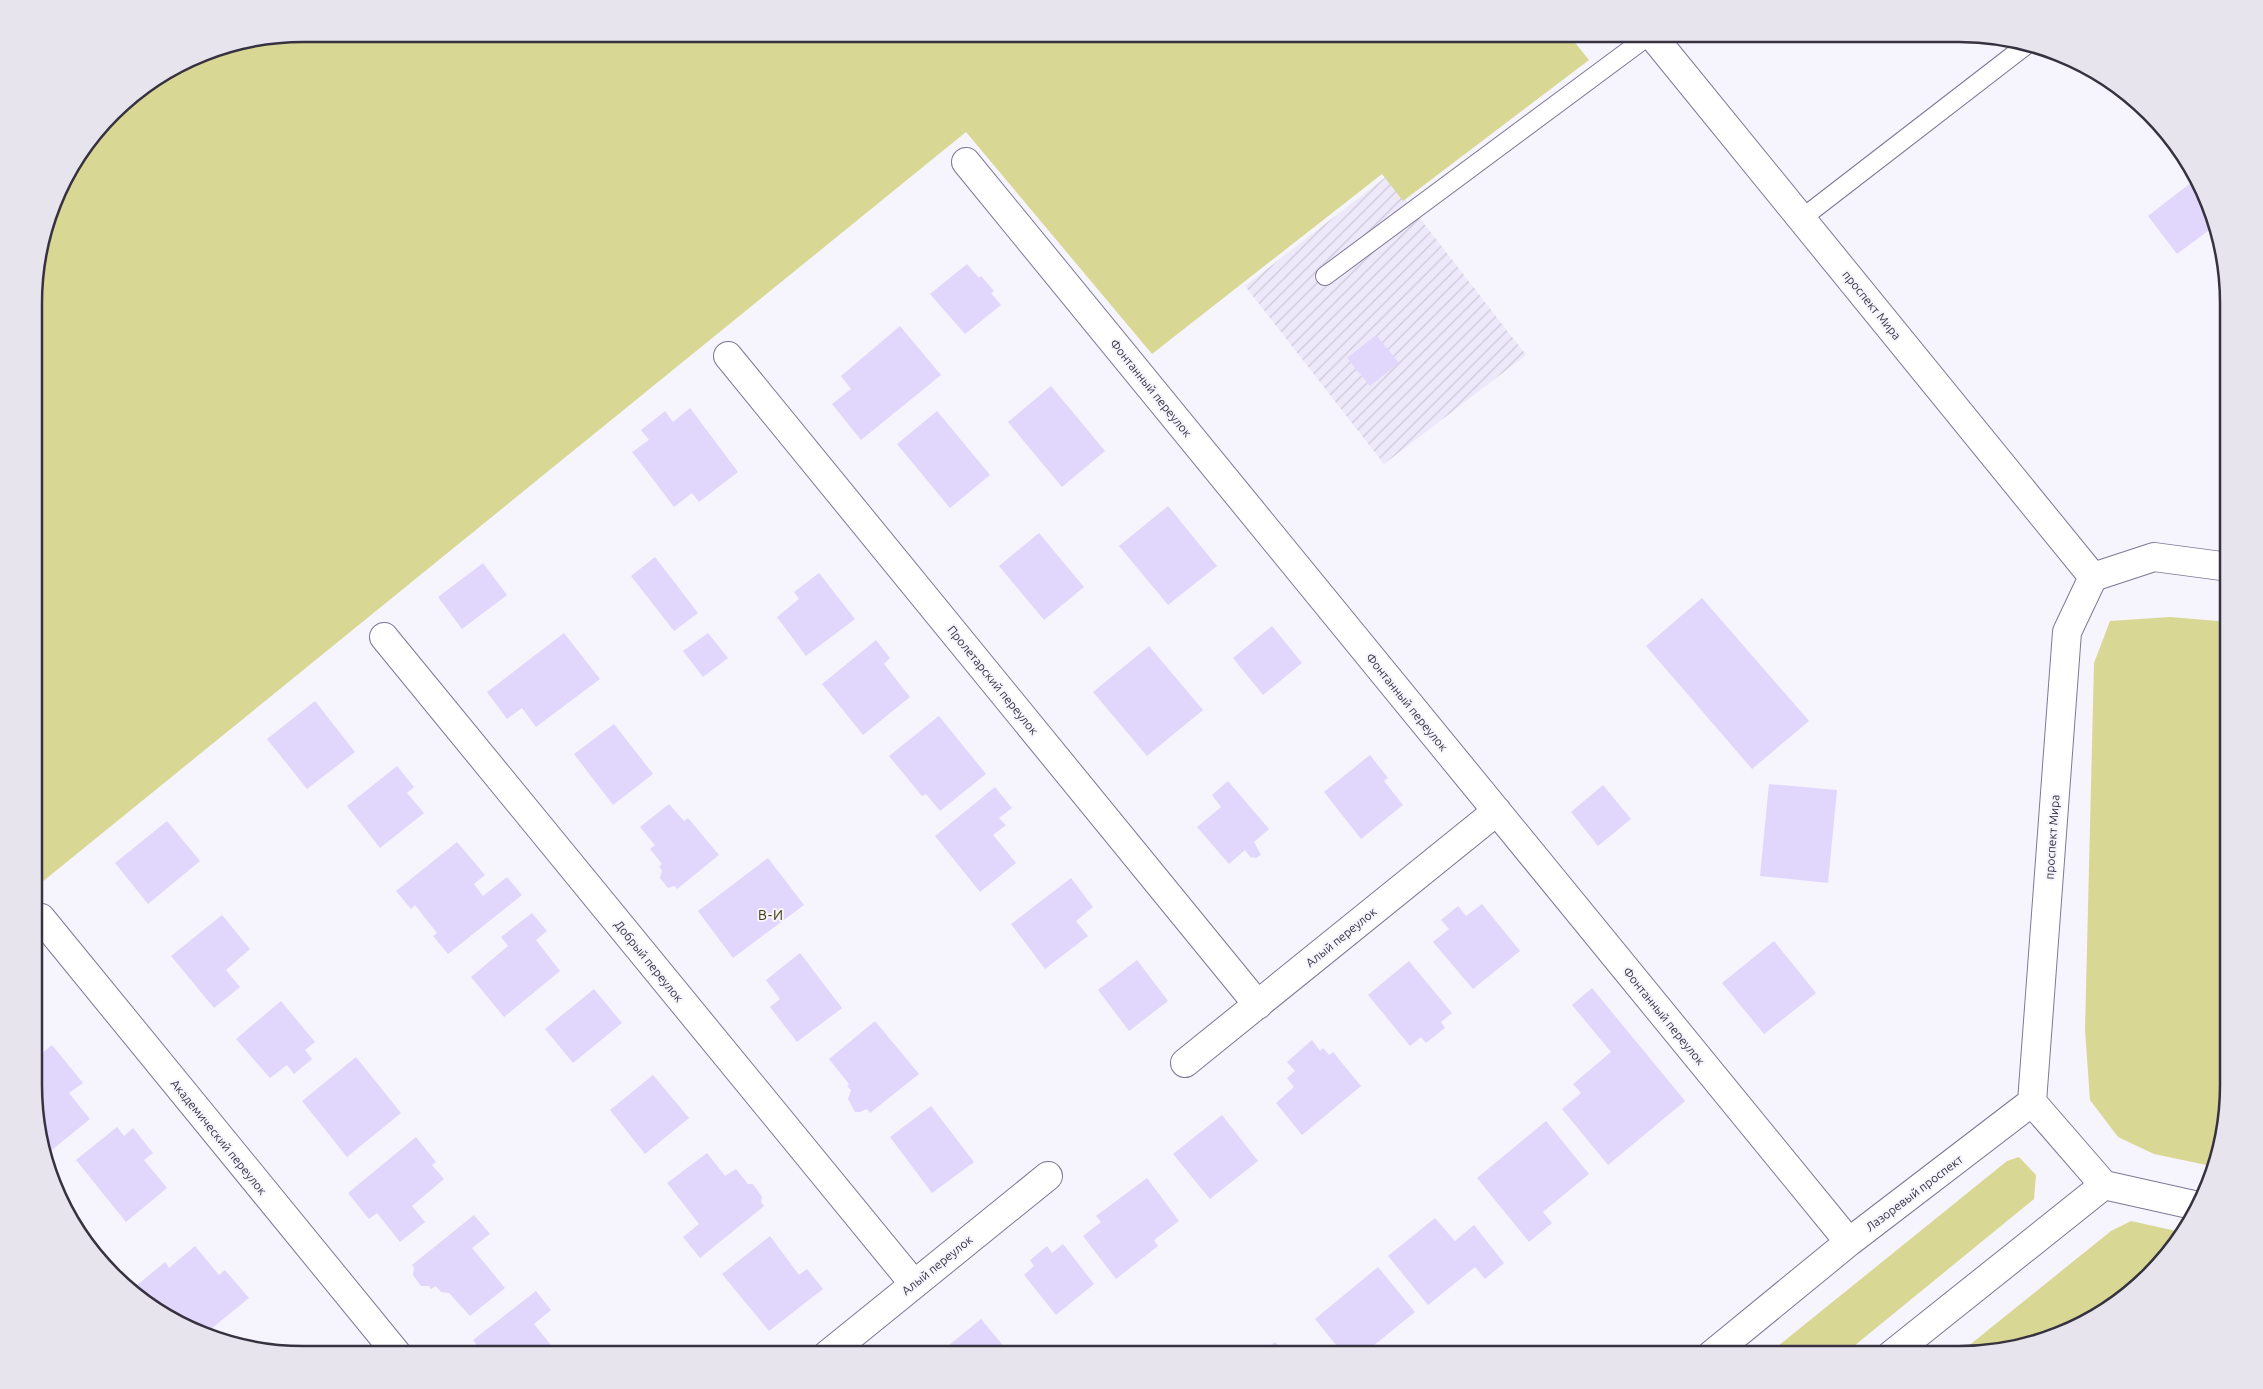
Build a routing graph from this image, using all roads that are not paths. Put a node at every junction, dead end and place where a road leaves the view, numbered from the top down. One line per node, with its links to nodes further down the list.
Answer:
1 (1640, 42): 6 (lane)
2 (1658, 42): 5 (street, проспект Мира)
3 (2020, 50): 5 (lane)
4 (966, 162): 11 (street, Фонтанный переулок)
5 (1802, 219): 9 (street, проспект Мира)
6 (1324, 276)
7 (728, 356): 13 (street, Пролетарский переулок)
8 (2220, 566): 9 (street)
9 (2093, 577): 15 (street, проспект Мира)
10 (384, 637): 20 (street, Добрый переулок)
11 (1497, 811): 13 (street, Алый переулок); 19 (street, Фонтанный переулок)
12 (42, 919): 21 (street, Академический переулок)
13 (1258, 1005): 14 (street, Алый переулок)
14 (1185, 1063)
15 (2032, 1102): 17 (street); 19 (street, Лазоревый проспект)
16 (1048, 1176): 20 (street, Алый переулок)
17 (2104, 1185): 18 (street); 24 (street)
18 (2192, 1205)
19 (1849, 1242): 23 (street, Лазоревый проспект)
20 (914, 1284): 22 (street, Алый переулок)
21 (391, 1346)
22 (838, 1346)
23 (1722, 1346)
24 (1910, 1346)

